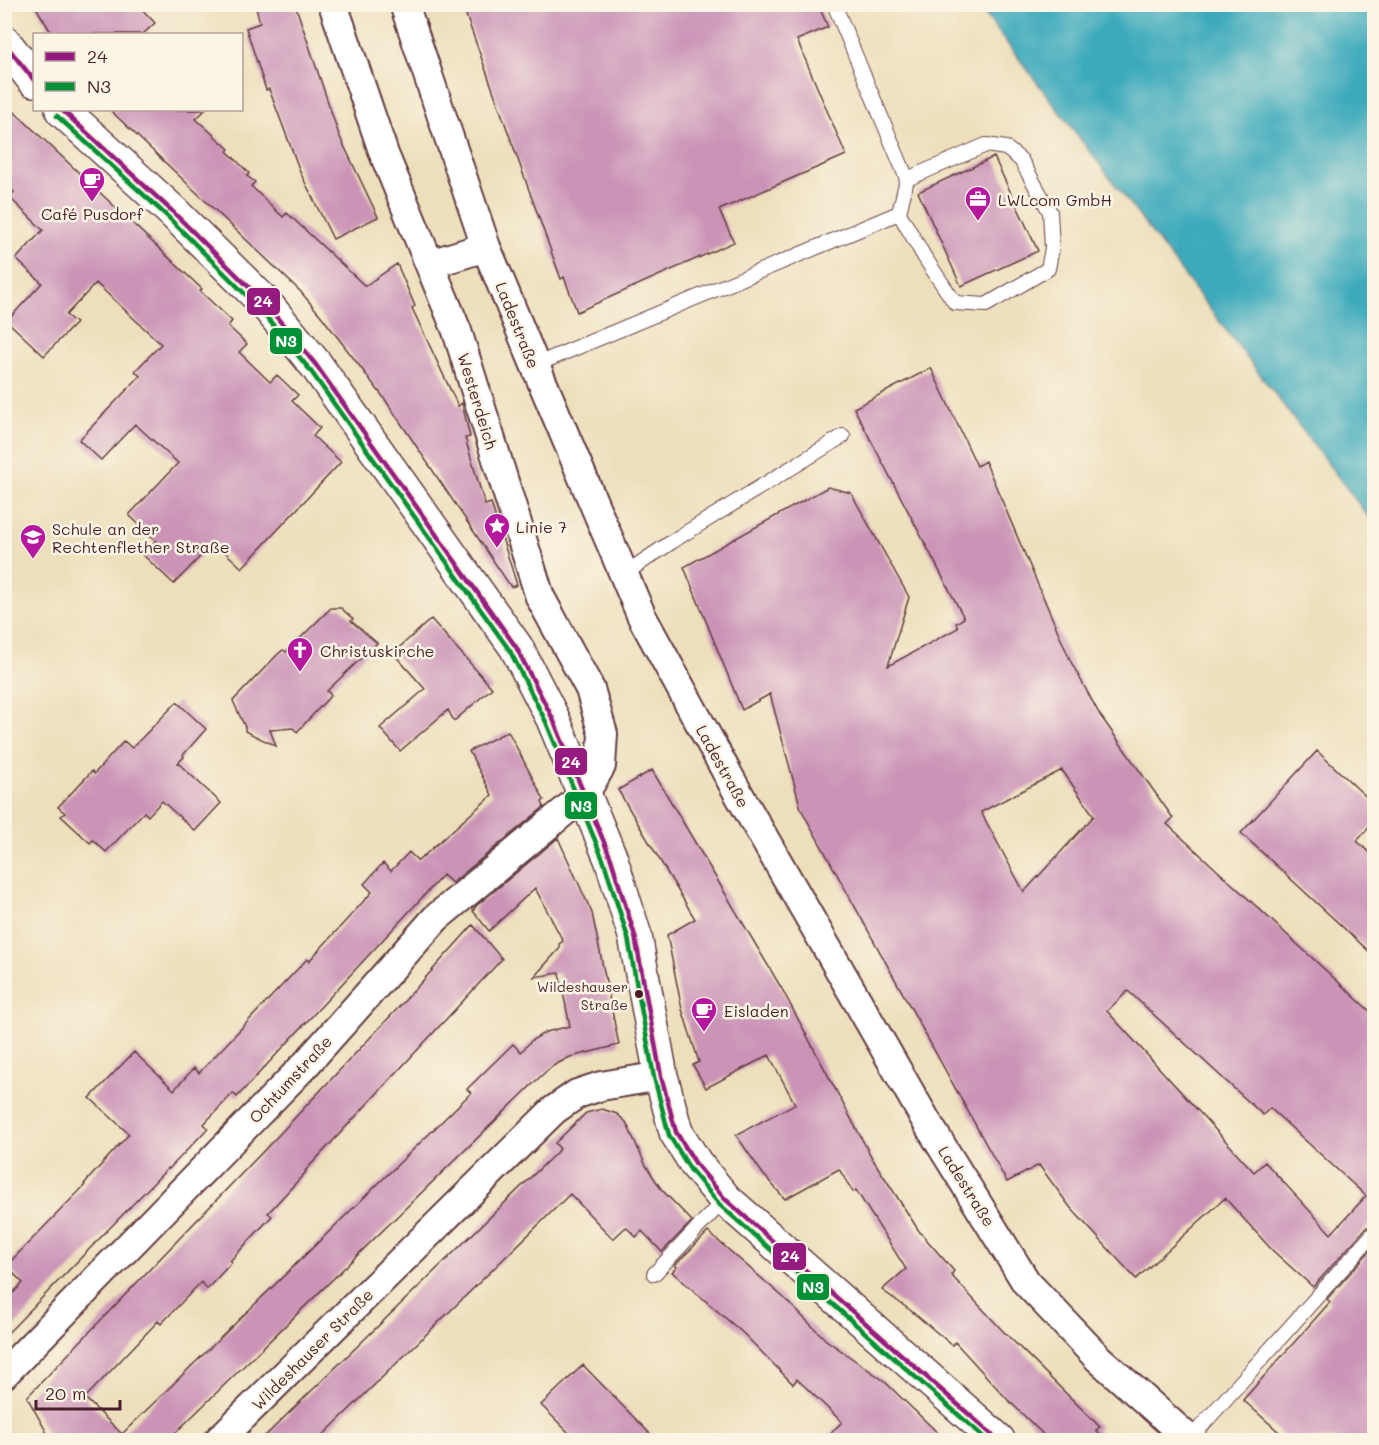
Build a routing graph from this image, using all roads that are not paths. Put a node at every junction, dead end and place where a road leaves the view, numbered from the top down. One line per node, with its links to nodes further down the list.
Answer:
1 (333, 4): 10 (street, Westerdeich)
2 (404, 4): 9 (street, Ladestraße)
3 (834, 4): 7 (lane)
4 (4, 42): 5 (street)
5 (33, 79)
6 (63, 111): 14 (street)
7 (907, 179): 8 (lane); 8 (lane)
8 (899, 213): 11 (lane)
9 (486, 247): 10 (street); 11 (street, Ladestraße)
10 (430, 264): 14 (street, Westerdeich)
11 (535, 365): 13 (street, Ladestraße)
12 (843, 436): 13 (lane)
13 (624, 574): 22 (street, Ladestraße)
14 (584, 795): 15 (street); 19 (street, Ochtumstraße)
15 (661, 1076): 16 (street); 20 (street, Wildeshauser Straße)
16 (725, 1199): 18 (lane); 21 (street)
17 (1374, 1233): 22 (lane)
18 (654, 1274)
19 (4, 1374)
20 (219, 1440)
21 (998, 1440)
22 (1190, 1440)

